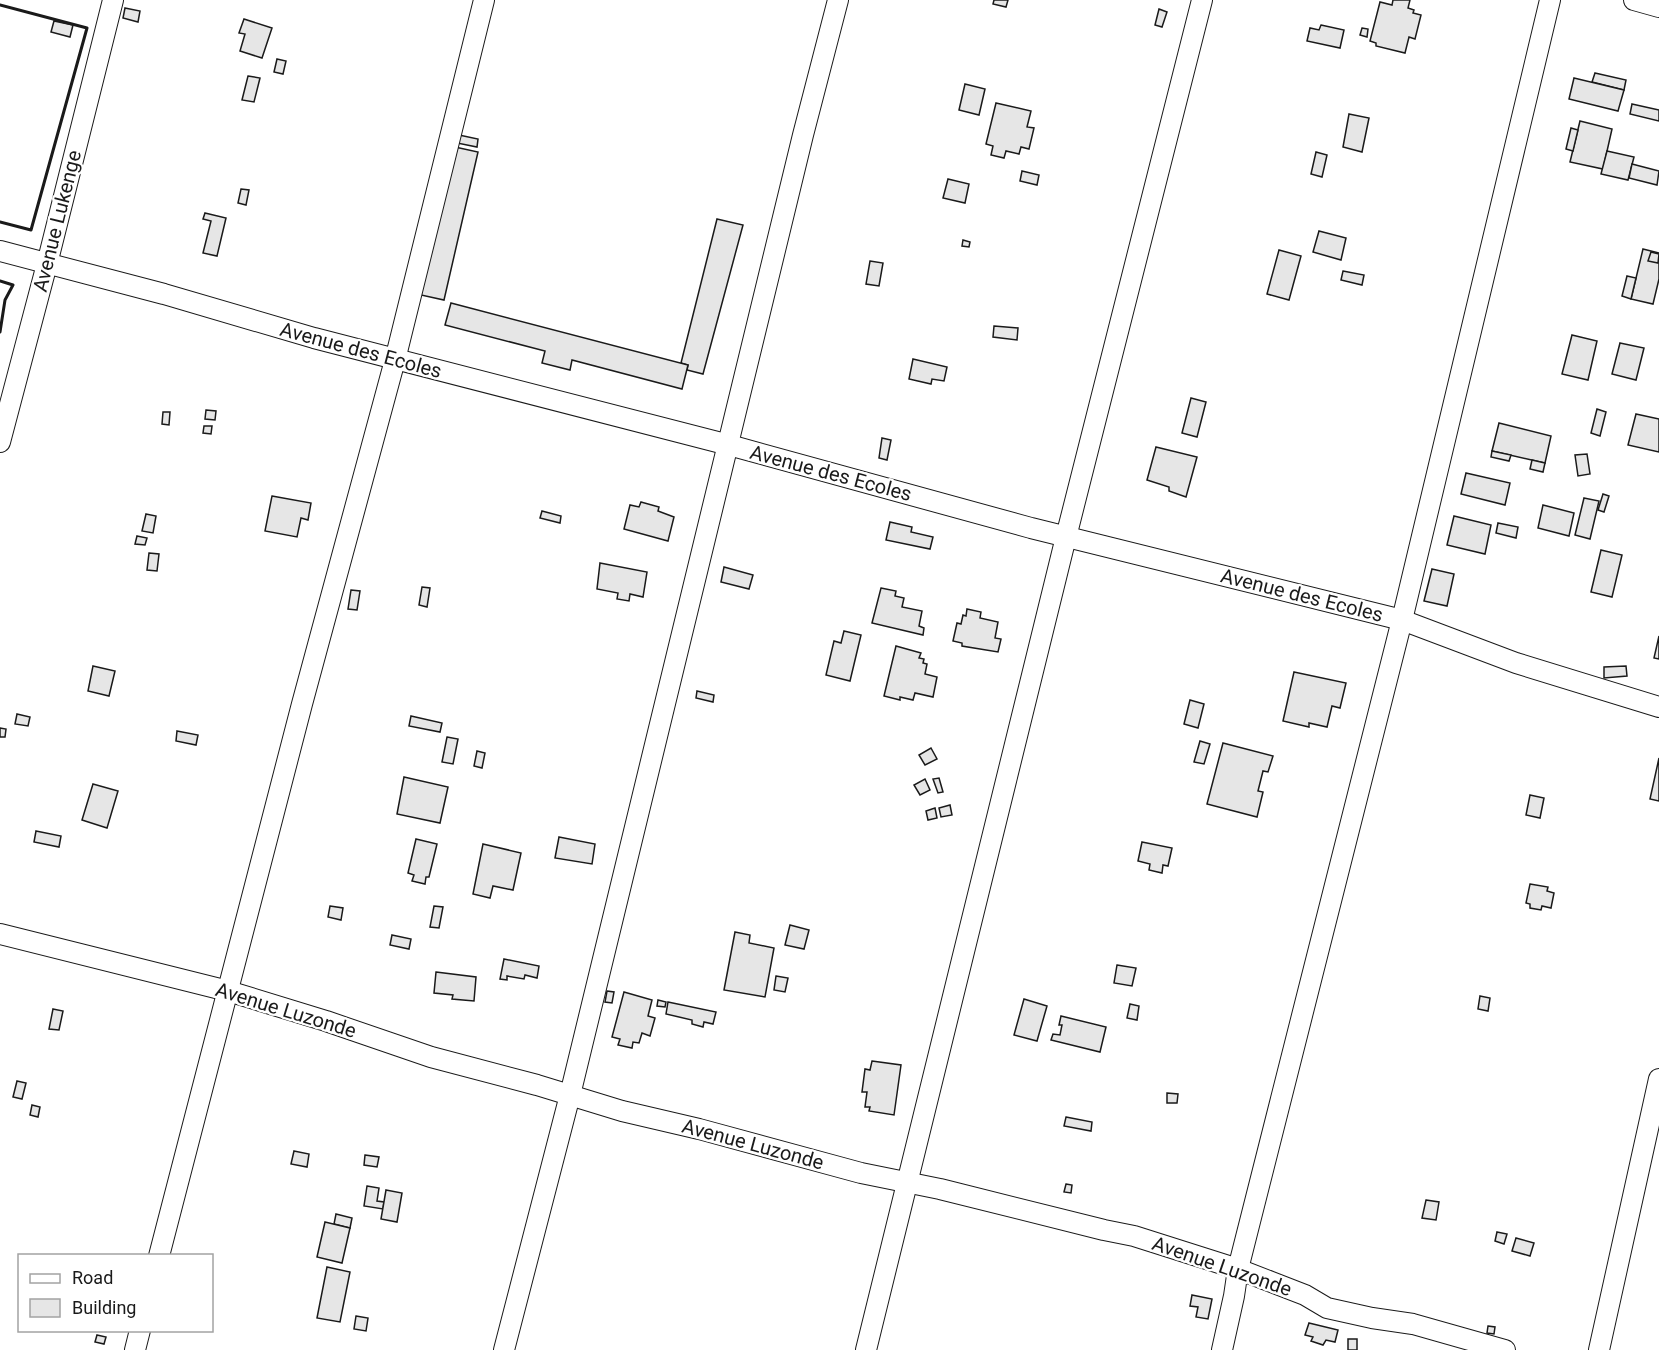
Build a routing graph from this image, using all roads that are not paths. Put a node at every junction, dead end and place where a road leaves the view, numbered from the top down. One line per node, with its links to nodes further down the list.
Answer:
1 (113, 0): 9 (street, Avenue Lukenge)
2 (484, 0): 10 (street)
3 (838, 0): 12 (street)
4 (1202, 0): 13 (street)
5 (1550, 0): 14 (street)
6 (1634, 0): 7 (street)
7 (1659, 7)
8 (0, 251): 9 (street, Avenue des Ecoles)
9 (47, 264): 10 (street, Avenue des Ecoles); 11 (street, Avenue Lukenge)
10 (394, 360): 12 (street, Avenue des Ecoles); 17 (street)
11 (0, 442)
12 (729, 445): 13 (street, Avenue des Ecoles); 19 (street)
13 (1066, 537): 14 (street, Avenue des Ecoles); 20 (street)
14 (1402, 620): 15 (street, Avenue des Ecoles); 22 (street)
15 (1659, 707)
16 (0, 933): 17 (street, Avenue Luzonde)
17 (228, 991): 19 (street, Avenue Luzonde); 21 (street)
18 (1659, 1079): 29 (street)
19 (570, 1095): 20 (street, Avenue Luzonde); 25 (street)
20 (909, 1181): 22 (street, Avenue Luzonde); 26 (street)
21 (160, 1254)
22 (1238, 1269): 27 (street); 28 (street, Avenue Luzonde)
23 (140, 1332): 24 (street)
24 (135, 1350)
25 (504, 1350)
26 (866, 1350)
27 (1222, 1350)
28 (1505, 1350)
29 (1599, 1350)

